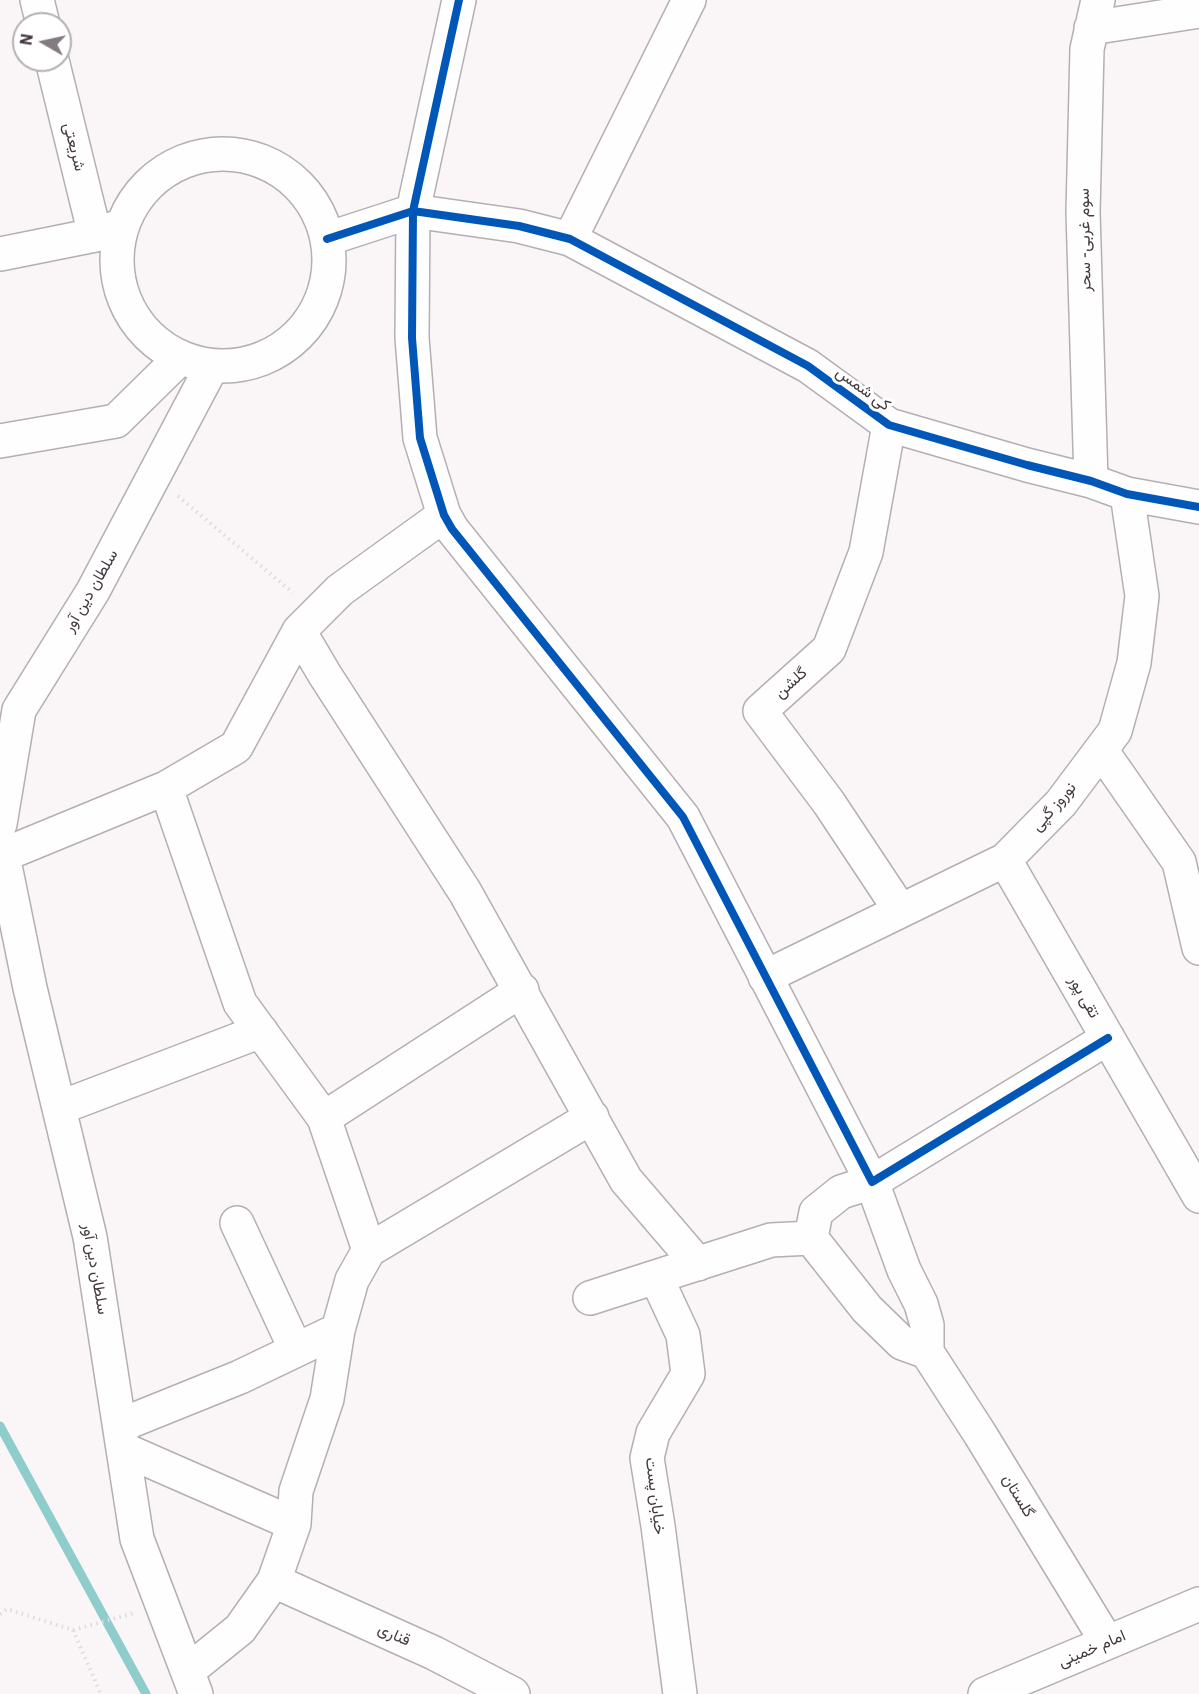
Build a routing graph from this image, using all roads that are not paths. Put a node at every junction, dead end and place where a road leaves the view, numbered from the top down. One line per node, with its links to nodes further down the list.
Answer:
1 (459, 0): 6 (street)
2 (688, 0): 9 (street)
3 (1199, 10): 4 (street)
4 (1095, 14): 15 (street, سوم غربی- سحر)
5 (56, 72): 7 (street, شریعتی)
6 (413, 211): 8 (street); 9 (street, کی شمس); 18 (street)
7 (109, 230): 8 (street); 10 (street); 11 (street)
8 (327, 239): 12 (street)
9 (570, 239): 13 (street, کی شمس)
10 (0, 254)
11 (180, 358): 12 (street); 14 (street)
12 (212, 366): 22 (street, سلطان دین آور)
13 (889, 424): 15 (street, کی شمس); 24 (street, گلشن)
14 (0, 441)
15 (1091, 481): 16 (street, کی شمس)
16 (1127, 494): 17 (street, کی شمس); 20 (street, نوروز گپی)
17 (1199, 507)
18 (444, 515): 19 (street); 27 (street)
19 (308, 622): 21 (street); 28 (street)
20 (1101, 750): 23 (street, نوروز گپی); 26 (street)
21 (166, 788): 22 (street); 29 (street)
22 (1, 840): 25 (street, سلطان دین آور)
23 (1005, 860): 24 (street, نوروز گپی); 30 (street, تقی پور)
24 (900, 910): 27 (street, نوروز گپی)
25 (8, 925): 31 (street, سلطان دین آور)
26 (1199, 948)
27 (765, 977): 34 (street)
28 (522, 990): 32 (street); 33 (street)
29 (261, 1031): 31 (street); 33 (street)
30 (1108, 1038): 34 (street); 35 (street, تقی پور)
31 (59, 1108): 45 (street, سلطان دین آور)
32 (592, 1117): 38 (street); 39 (street)
33 (324, 1118): 38 (street)
34 (872, 1182): 37 (street); 44 (street)
35 (1198, 1194)
36 (237, 1223): 43 (street)
37 (812, 1238): 39 (street); 44 (street)
38 (369, 1250): 42 (street)
39 (698, 1264): 40 (street)
40 (656, 1277): 41 (street); 52 (street, خیابان پست)
41 (590, 1298)
42 (338, 1330): 43 (street); 46 (street)
43 (296, 1350): 45 (street)
44 (927, 1352): 49 (street, گلستان)
45 (123, 1437): 46 (street); 50 (street, سلطان دین آور)
46 (294, 1524): 47 (street)
47 (274, 1581): 50 (street); 51 (street, قناری)
48 (1199, 1604): 49 (street, امام خمینی)
49 (1107, 1642): 53 (street, امام خمینی)
50 (192, 1682)
51 (513, 1694)
52 (680, 1694)
53 (985, 1694)

